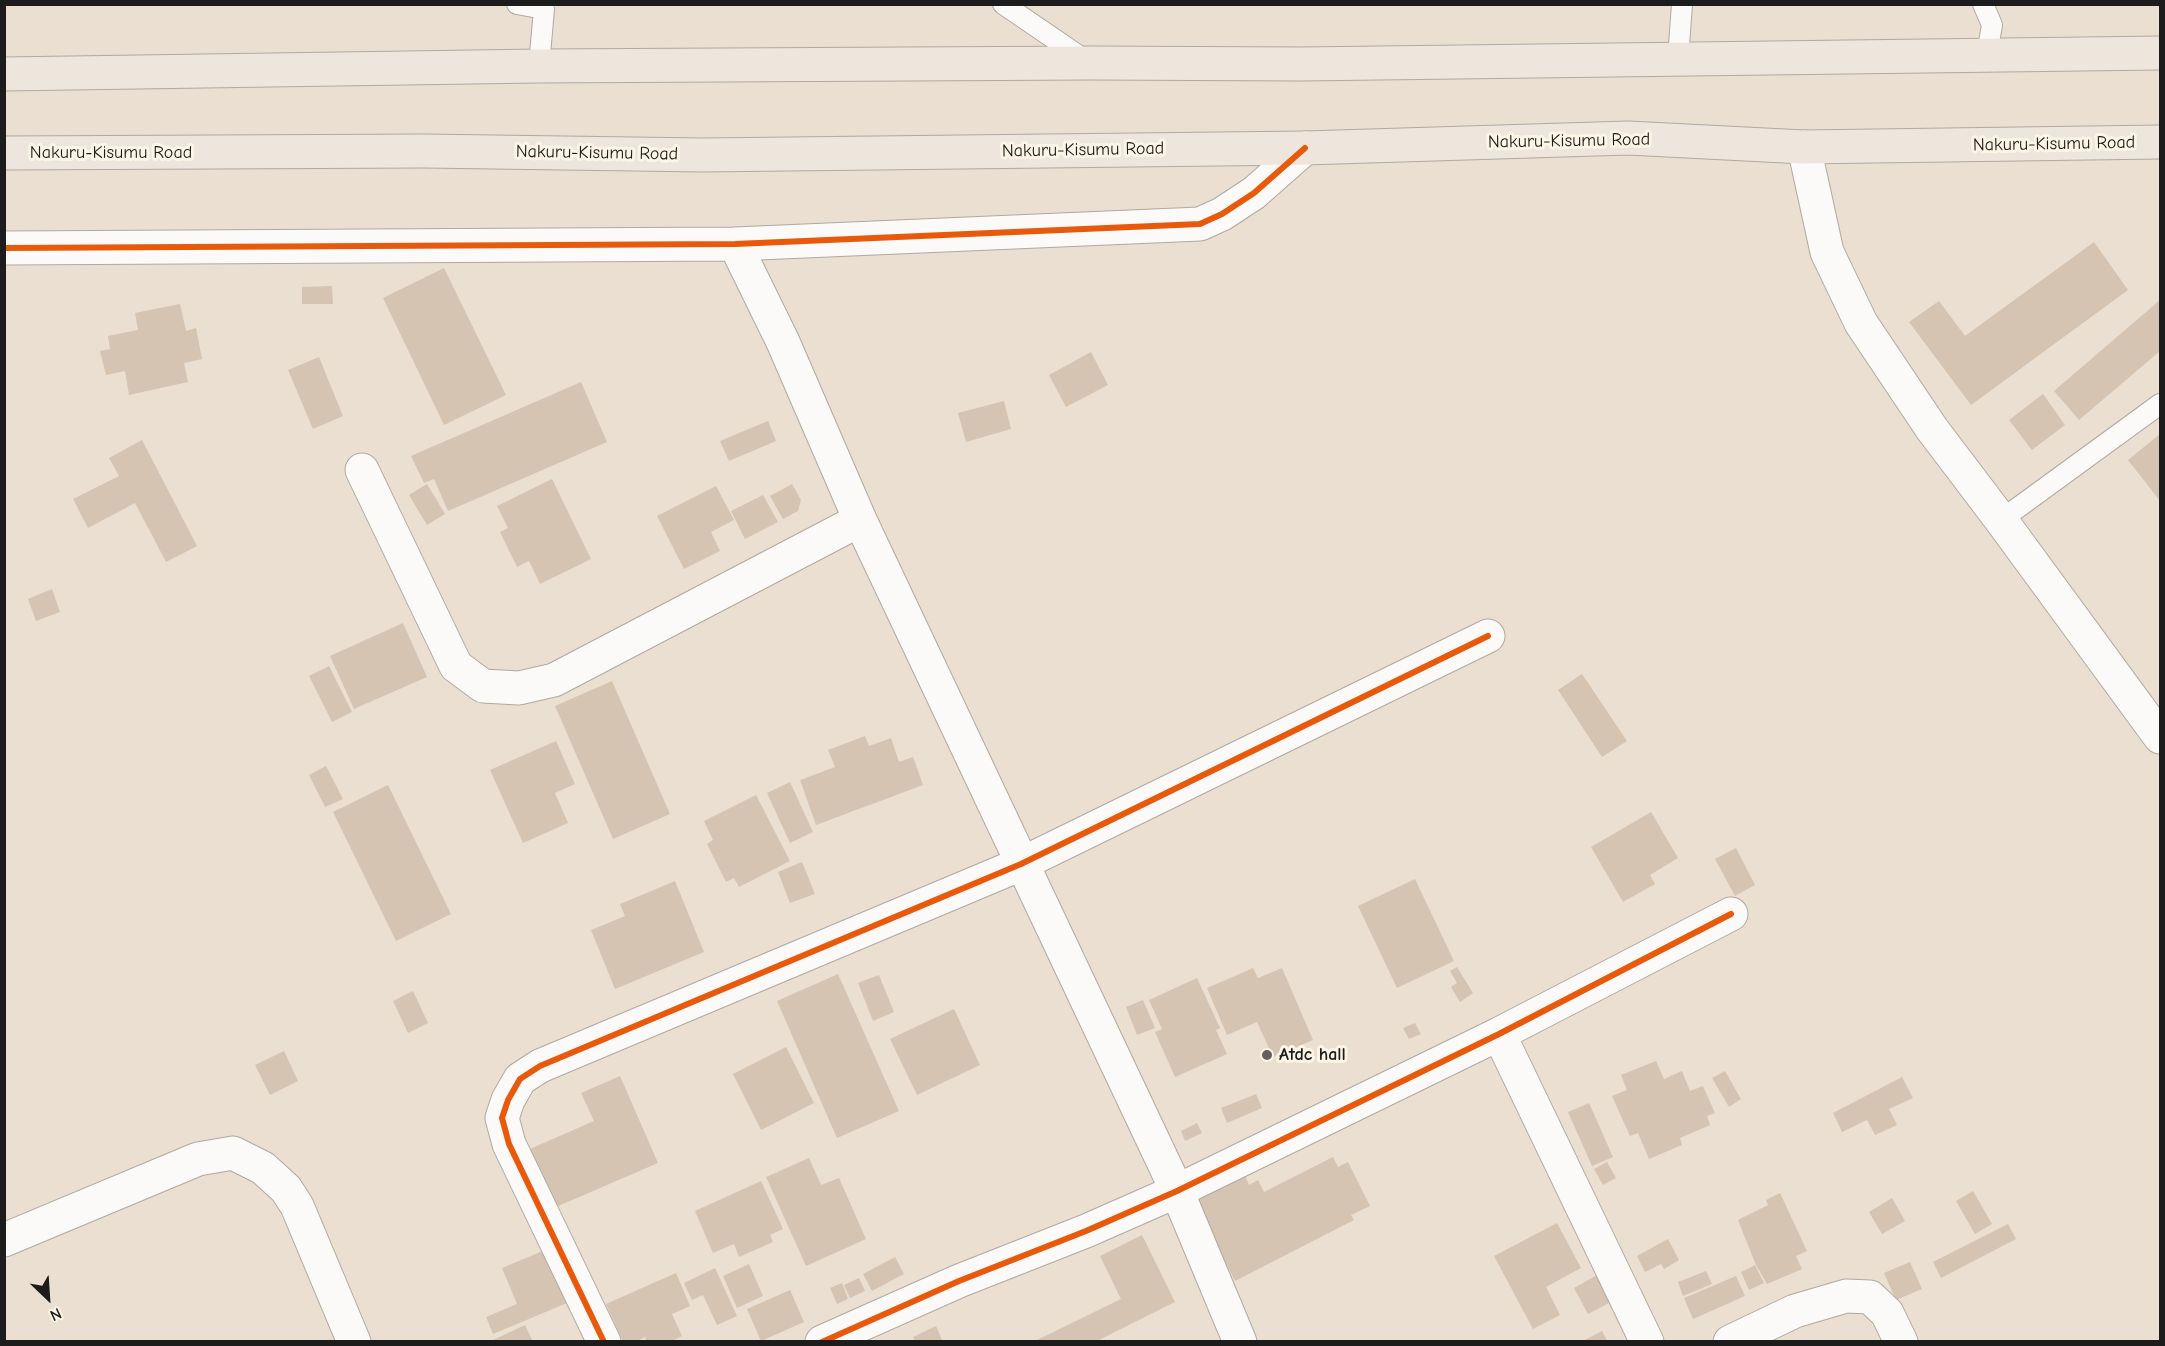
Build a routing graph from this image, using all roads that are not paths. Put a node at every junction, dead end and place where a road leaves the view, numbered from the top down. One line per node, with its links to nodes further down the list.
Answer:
1 (517, 4): 5 (lane)
2 (1003, 4): 9 (lane)
3 (1682, 4): 8 (lane)
4 (1983, 4): 7 (lane)
5 (547, 7): 10 (lane)
6 (2160, 53): 7 (highway)
7 (1987, 54): 8 (highway)
8 (1678, 59): 9 (highway)
9 (1090, 63): 10 (highway)
10 (539, 66): 11 (highway)
11 (4, 74)
12 (2160, 142): 13 (highway, Nakuru-Kisumu Road)
13 (1804, 147): 14 (highway, Nakuru-Kisumu Road); 21 (street)
14 (1305, 148): 15 (highway, Nakuru-Kisumu Road); 16 (street)
15 (4, 153)
16 (735, 244): 17 (street); 20 (street)
17 (4, 248)
18 (2160, 404): 21 (lane)
19 (362, 470): 20 (street)
20 (860, 520): 24 (street)
21 (2001, 520): 23 (street)
22 (1488, 636): 24 (street)
23 (2160, 737)
24 (1021, 864): 27 (street); 30 (street)
25 (1731, 914): 26 (street)
26 (1499, 1034): 27 (street); 33 (street)
27 (1177, 1191): 31 (street); 32 (street)
28 (4, 1240): 29 (street)
29 (354, 1341)
30 (604, 1341)
31 (822, 1341)
32 (1240, 1341)
33 (1647, 1341)
34 (1730, 1341): 35 (street)
35 (1901, 1341)

